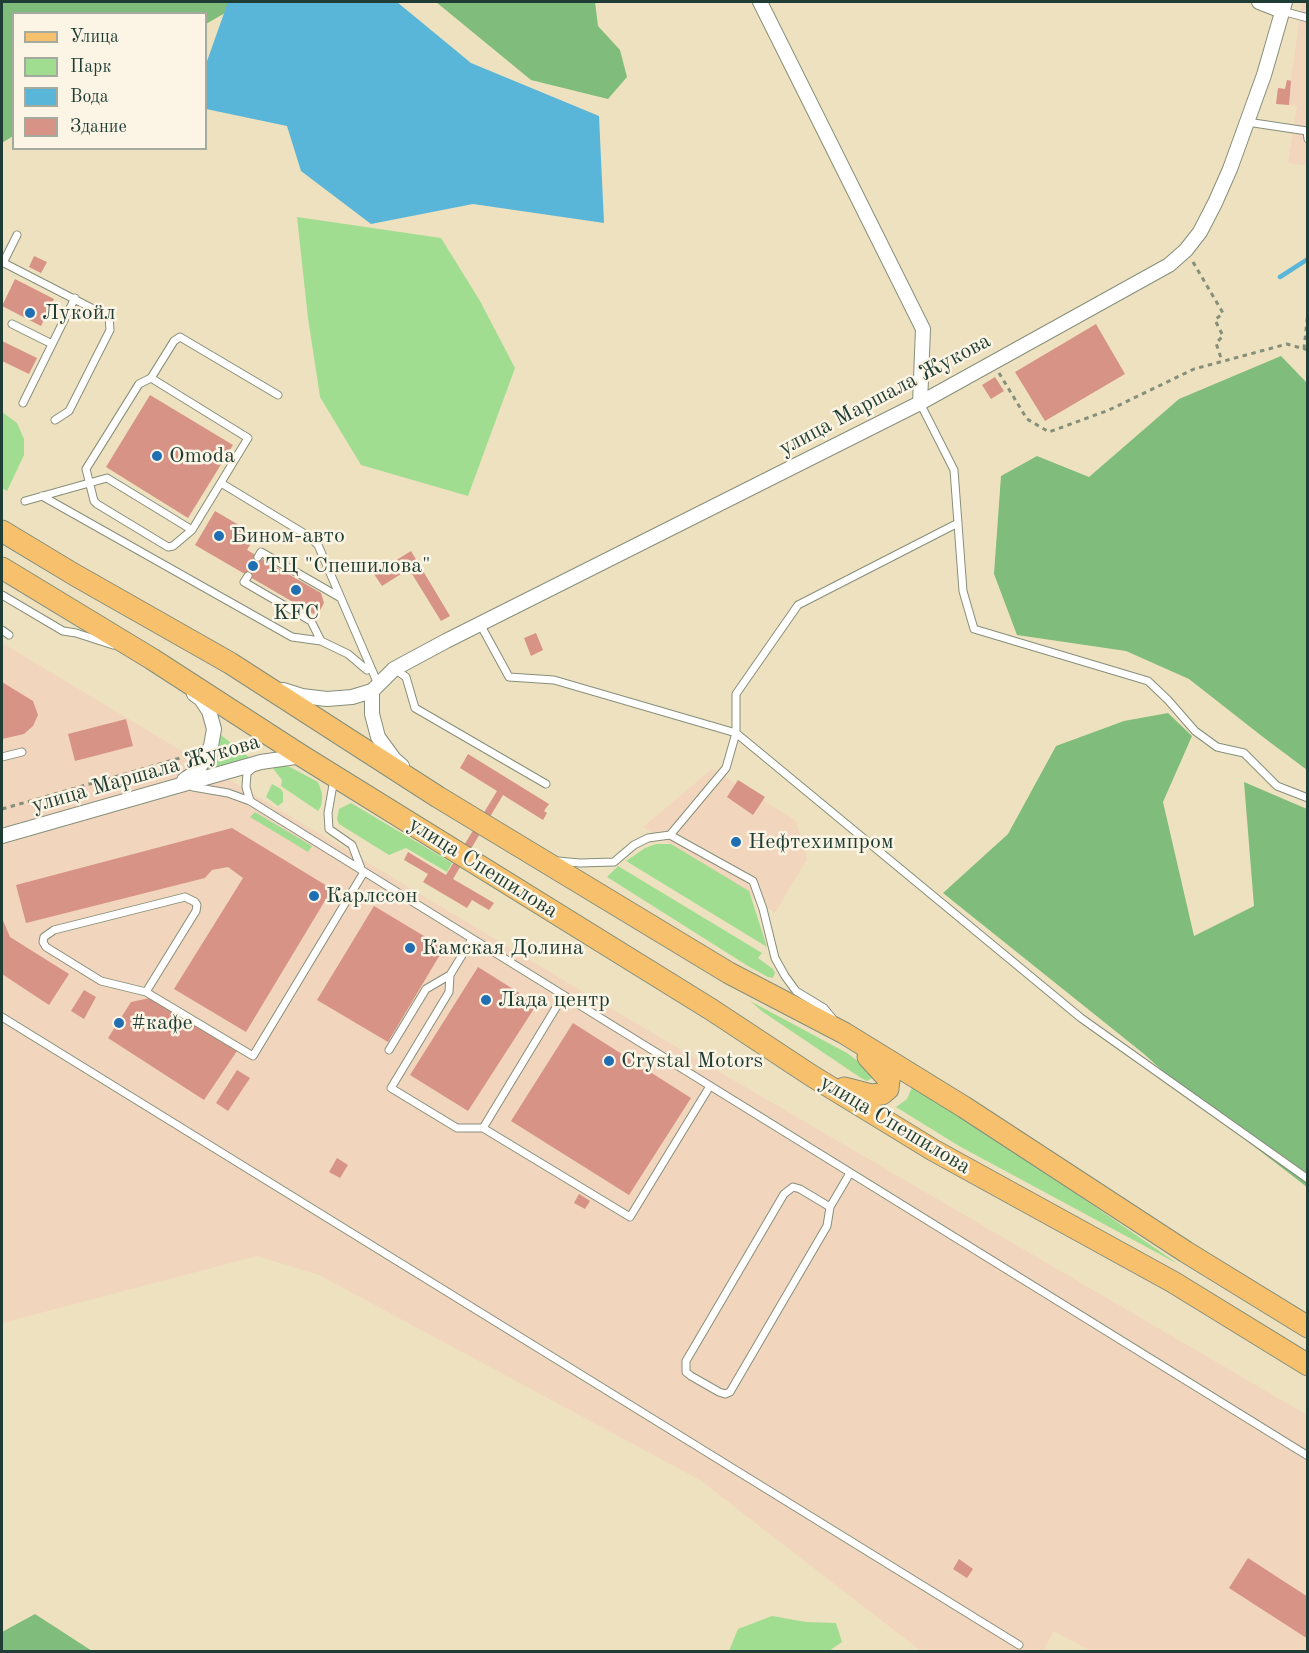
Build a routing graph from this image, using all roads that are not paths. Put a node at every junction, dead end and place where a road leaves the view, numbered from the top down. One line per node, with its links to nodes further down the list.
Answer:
1 (760, 2): 16 (street)
2 (1259, 2): 3 (street)
3 (1283, 6): 4 (lane); 5 (street, улица Маршала Жукова)
4 (1308, 18)
5 (1247, 122): 6 (lane); 16 (street, улица Маршала Жукова)
6 (1307, 131): 7 (lane)
7 (1308, 139)
8 (17, 235): 9 (lane)
9 (2, 262): 10 (lane)
10 (75, 298): 12 (lane); 17 (lane)
11 (12, 324): 12 (lane)
12 (52, 344): 15 (lane)
13 (151, 378): 14 (lane); 18 (lane); 19 (lane)
14 (278, 395)
15 (23, 403)
16 (920, 403): 22 (lane); 30 (street, улица Маршала Жукова)
17 (55, 420)
18 (90, 482): 20 (lane); 23 (lane); 23 (lane)
19 (221, 483): 23 (lane); 29 (lane)
20 (42, 496): 21 (lane); 33 (lane)
21 (25, 501)
22 (958, 523): 39 (lane); 48 (lane)
23 (192, 530)
24 (2, 531): 35 (main road, улица Спешилова)
25 (258, 557): 29 (lane)
26 (2, 567): 34 (main road, улица Спешилова)
27 (248, 576): 33 (lane)
28 (2, 594): 34 (lane)
29 (341, 598): 38 (lane)
30 (480, 624): 36 (street, улица Маршала Жукова); 39 (lane)
31 (2, 630): 32 (lane)
32 (9, 635)
33 (321, 641): 37 (lane)
34 (152, 659): 41 (main road, улица Спешилова); 46 (street)
35 (230, 663): 38 (street); 47 (main road, улица Спешилова)
36 (394, 669): 38 (street, улица Маршала Жукова); 45 (lane)
37 (367, 670)
38 (375, 688): 47 (street)
39 (736, 733): 50 (lane); 65 (lane)
40 (22, 752): 42 (lane)
41 (302, 756): 43 (street, улица Маршала Жукова); 44 (main road, улица Спешилова)
42 (2, 757)
43 (261, 762): 46 (street, улица Маршала Жукова); 49 (lane)
44 (335, 776): 53 (lane); 61 (main road, улица Спешилова)
45 (546, 784)
46 (169, 788): 49 (lane); 51 (street, улица Маршала Жукова)
47 (438, 796): 52 (main road, улица Спешилова)
48 (1308, 798)
49 (250, 801): 53 (lane)
50 (670, 835): 52 (lane); 59 (lane)
51 (2, 836)
52 (529, 851): 59 (main road, улица Спешилова)
53 (363, 872): 54 (lane); 56 (lane)
54 (472, 939): 55 (lane); 57 (lane)
55 (450, 975): 60 (lane); 63 (lane)
56 (146, 992): 56 (lane)
57 (563, 996): 62 (lane); 63 (lane)
58 (2, 1017): 70 (lane)
59 (844, 1033): 61 (main road); 67 (main road, улица Спешилова)
60 (389, 1050)
61 (812, 1076): 68 (main road, улица Спешилова)
62 (710, 1086): 63 (lane); 64 (lane)
63 (483, 1128)
64 (850, 1173): 66 (lane); 69 (lane)
65 (1308, 1179)
66 (830, 1207): 66 (lane)
67 (1308, 1327)
68 (1308, 1365)
69 (1308, 1456)
70 (1019, 1645)

